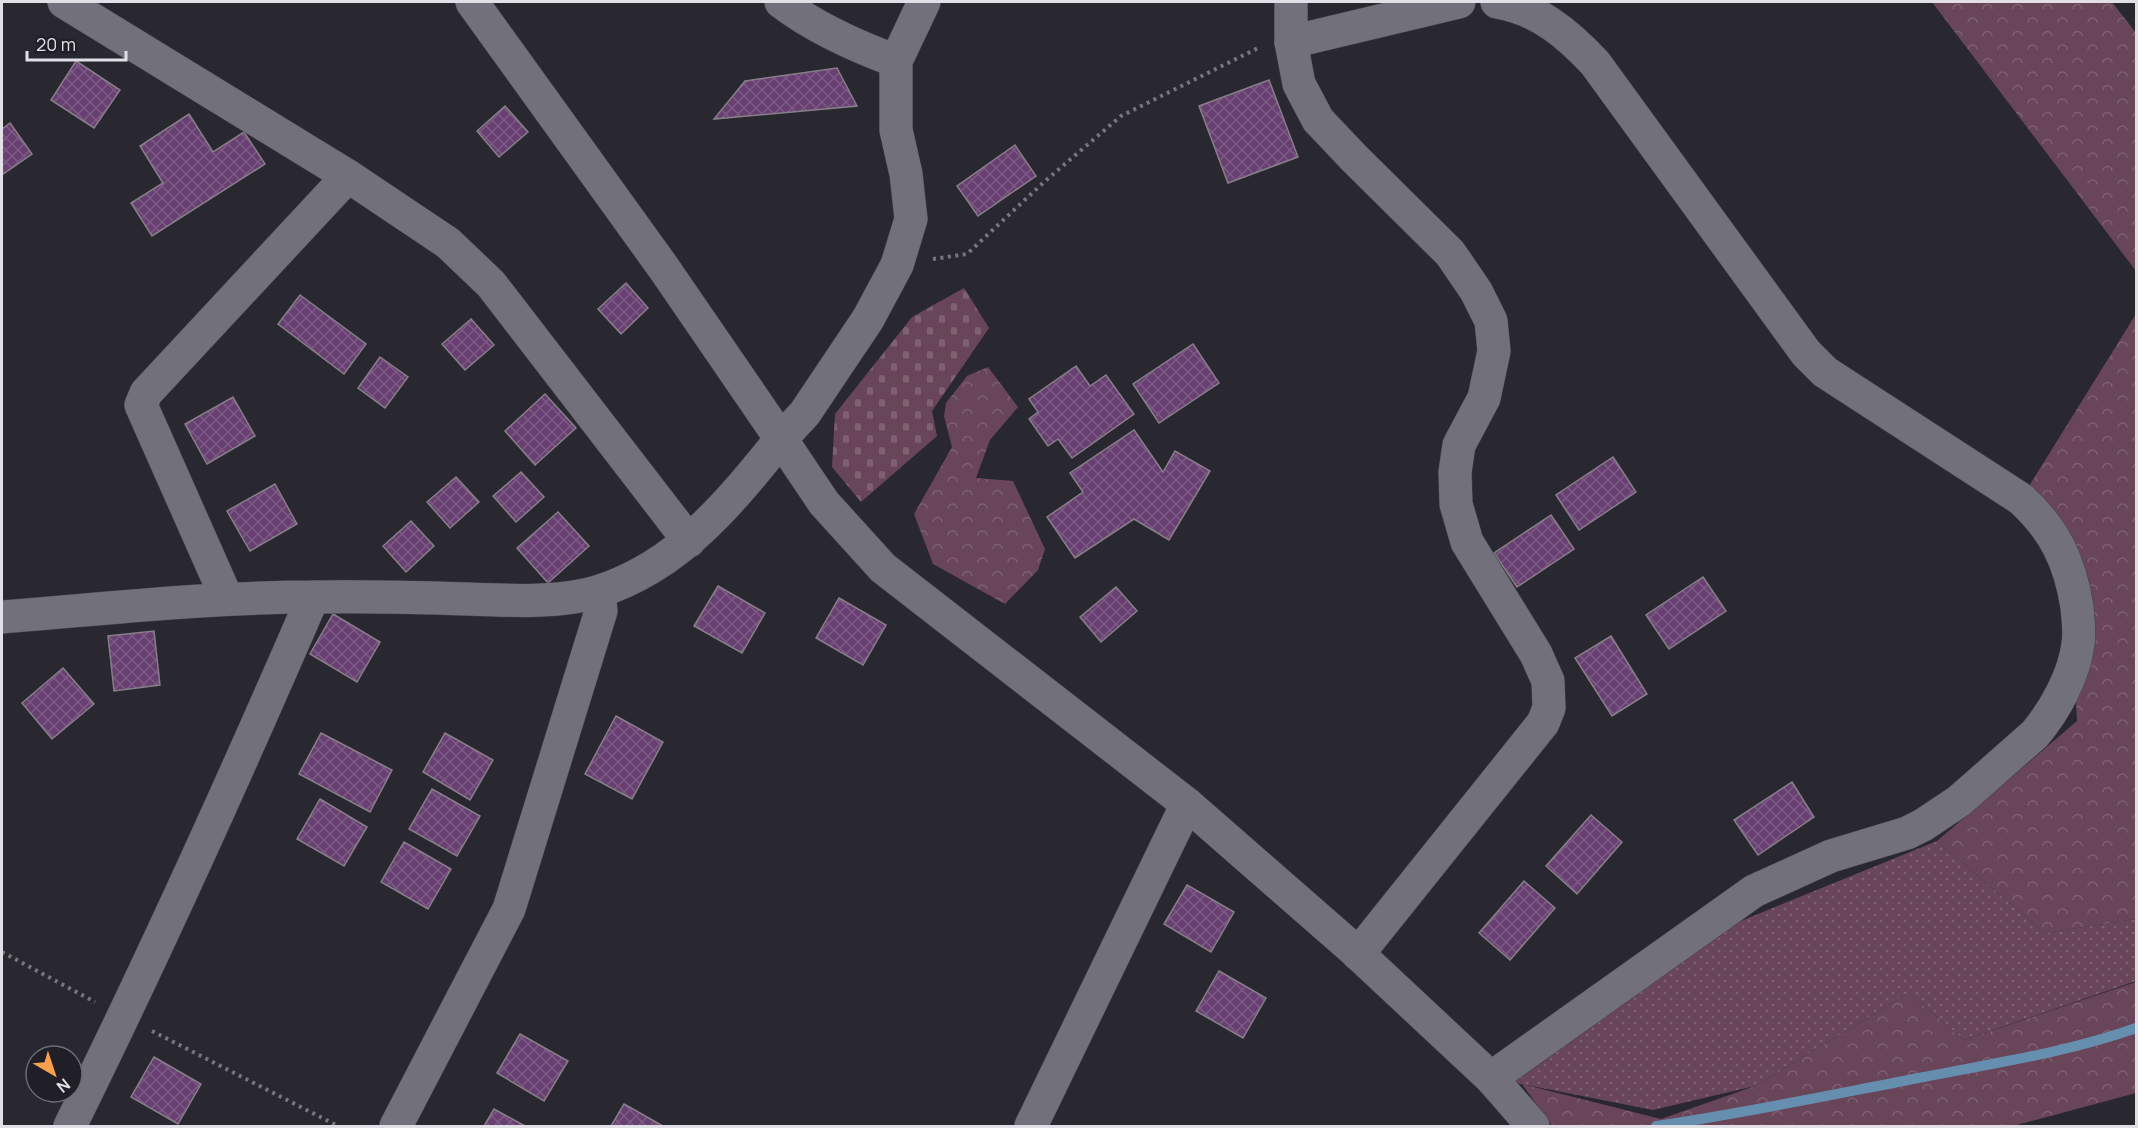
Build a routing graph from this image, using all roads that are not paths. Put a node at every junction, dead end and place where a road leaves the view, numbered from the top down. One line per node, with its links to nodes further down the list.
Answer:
1 (64, 2): 10 (street)
2 (472, 2): 11 (street)
3 (781, 2): 9 (street)
4 (924, 2): 9 (street)
5 (1291, 2): 8 (street)
6 (1459, 2): 8 (street)
7 (1497, 2): 19 (street)
8 (1278, 43): 18 (street)
9 (896, 61): 11 (street)
10 (348, 176): 12 (street); 15 (street)
11 (781, 439): 12 (street); 17 (street)
12 (689, 541): 13 (street)
13 (599, 592): 14 (street); 21 (street)
14 (313, 597): 15 (street); 20 (street)
15 (227, 599): 16 (street)
16 (2, 617)
17 (1187, 804): 18 (street); 22 (street)
18 (1358, 954): 19 (street)
19 (1491, 1078): 23 (street)
20 (70, 1126)
21 (396, 1126)
22 (1031, 1126)
23 (1533, 1126)

